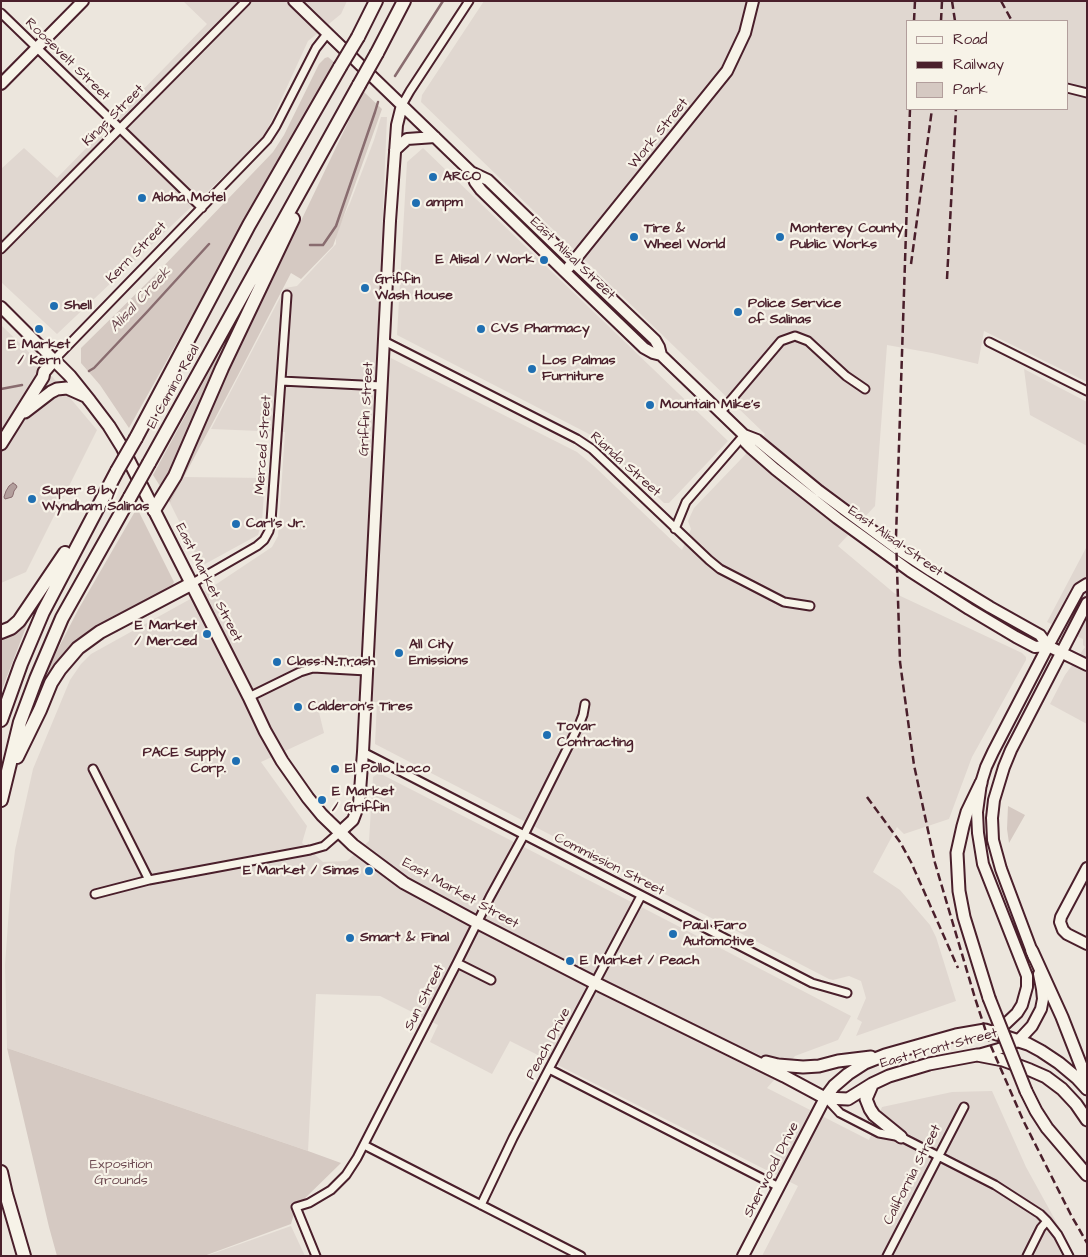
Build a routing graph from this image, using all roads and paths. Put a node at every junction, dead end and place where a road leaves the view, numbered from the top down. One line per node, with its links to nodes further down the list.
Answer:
1 (83, 1): 10 (main road)
2 (246, 1): 15 (street, Kings Street)
3 (294, 1): 9 (main road, East Alisal Street)
4 (376, 1): 39 (highway, El Camino Real, bridge)
5 (404, 1): 19 (highway, El Camino Real, bridge)
6 (468, 1): 14 (street, Griffin Street)
7 (753, 1): 22 (main road, Work Street)
8 (1, 13): 10 (street, Roosevelt Street)
9 (327, 34): 14 (main road, East Alisal Street); 20 (street, Kern Street)
10 (37, 48): 11 (main road); 15 (street, Roosevelt Street)
11 (1, 84)
12 (1068, 88): 13 (street)
13 (1087, 93)
14 (402, 105): 16 (main road, East Alisal Street); 17 (main road, Griffin Street)
15 (120, 128): 20 (street, Roosevelt Street); 21 (street, Kings Street)
16 (435, 137): 17 (main road); 18 (main road, East Alisal Street)
17 (395, 150): 26 (main road, Griffin Street)
18 (472, 173): 22 (main road, East Alisal Street); 23 (main road, East Alisal Street)
19 (303, 185): 41 (highway); 57 (highway, El Camino Real, bridge)
20 (202, 208): 29 (street, Kern Street)
21 (1, 250)
22 (574, 262): 23 (main road, Work Street); 28 (main road, East Alisal Street)
23 (565, 272): 28 (main road, East Alisal Street)
24 (287, 295): 30 (street, Merced Street)
25 (1, 307): 29 (main road, East Market Street)
26 (384, 341): 31 (main road, Griffin Street); 42 (street, Rianda Street)
27 (989, 342): 33 (street)
28 (661, 355): 35 (main road, East Alisal Street)
29 (54, 360): 34 (main road, East Market Street); 36 (main road, Kern Street)
30 (281, 381): 31 (street); 43 (street, Merced Street)
31 (382, 386): 51 (main road, Griffin Street)
32 (865, 389): 35 (street)
33 (1087, 392)
34 (90, 401): 36 (main road); 39 (main road, East Market Street)
35 (720, 412): 37 (main road, East Alisal Street)
36 (18, 418): 38 (main road, Kern Street)
37 (744, 435): 42 (street); 48 (main road, East Alisal Street)
38 (1, 444)
39 (126, 455): 40 (highway, El Camino Real, bridge); 41 (main road, East Market Street)
40 (101, 502): 47 (highway); 54 (highway, El Camino Real)
41 (154, 510): 43 (main road, East Market Street)
42 (675, 529): 46 (street, Rianda Street)
43 (191, 584): 52 (main road, East Market Street); 57 (highway)
44 (1087, 584): 48 (main road, East Front Street)
45 (1087, 603): 49 (main road, East Front Street)
46 (810, 606)
47 (1, 632)
48 (1048, 646): 49 (main road, East Alisal Street); 58 (main road, East Front Street)
49 (1061, 653): 50 (main road, East Alisal Street); 68 (main road, East Front Street)
50 (1087, 665)
51 (367, 672): 52 (street); 55 (main road, Griffin Street)
52 (249, 698): 60 (main road, East Market Street)
53 (585, 704): 61 (street, Sun Street)
54 (1, 720)
55 (363, 752): 60 (main road, Griffin Street); 61 (street, Commission Street)
56 (93, 769): 63 (street)
57 (6, 779): 59 (highway, El Camino Real)
58 (981, 783): 73 (main road, East Front Street); 89 (main road, bridge)
59 (1, 800)
60 (340, 832): 63 (street); 66 (main road, East Market Street)
61 (524, 835): 65 (street, Commission Street); 66 (street, Sun Street)
62 (1087, 868): 67 (main road)
63 (150, 880): 64 (street)
64 (95, 894)
65 (641, 896): 71 (street, Peach Drive); 72 (street, Commission Street)
66 (478, 923): 69 (street, Sun Street); 71 (main road, East Market Street)
67 (1087, 944)
68 (1032, 951): 74 (main road, East Front Street); 79 (main road)
69 (457, 963): 70 (street); 86 (street, Sun Street)
70 (490, 980)
71 (595, 983): 77 (main road, East Market Street); 78 (street, Peach Drive)
72 (847, 993)
73 (995, 1033): 74 (main road); 75 (main road, East Front Street)
74 (1018, 1041): 76 (main road, East Front Street); 81 (main road)
75 (885, 1055): 77 (main road); 82 (main road, East Front Street)
76 (977, 1055): 80 (main road, East Front Street); 84 (main road)
77 (745, 1057): 82 (main road, East Market Street)
78 (549, 1069): 90 (street); 91 (street, Peach Drive)
79 (1087, 1081)
80 (872, 1084): 82 (main road, East Front Street); 85 (main road)
81 (1087, 1089)
82 (825, 1098): 85 (street, East Market Street); 90 (main road, Sherwood Drive)
83 (964, 1107): 87 (street, California Street)
84 (1087, 1120)
85 (901, 1137): 87 (street, East Market Street)
86 (364, 1145): 91 (street); 94 (street, Sun Street)
87 (938, 1156): 92 (street, East Market Street); 97 (street, California Street)
88 (1, 1172): 93 (highway)
89 (1087, 1175)
90 (779, 1187): 96 (main road, Sherwood Drive)
91 (481, 1205): 95 (street)
92 (1047, 1221): 98 (street); 99 (street, East Market Street)
93 (24, 1256)
94 (316, 1256)
95 (581, 1256)
96 (742, 1256)
97 (887, 1256)
98 (1027, 1256)
99 (1070, 1256)

